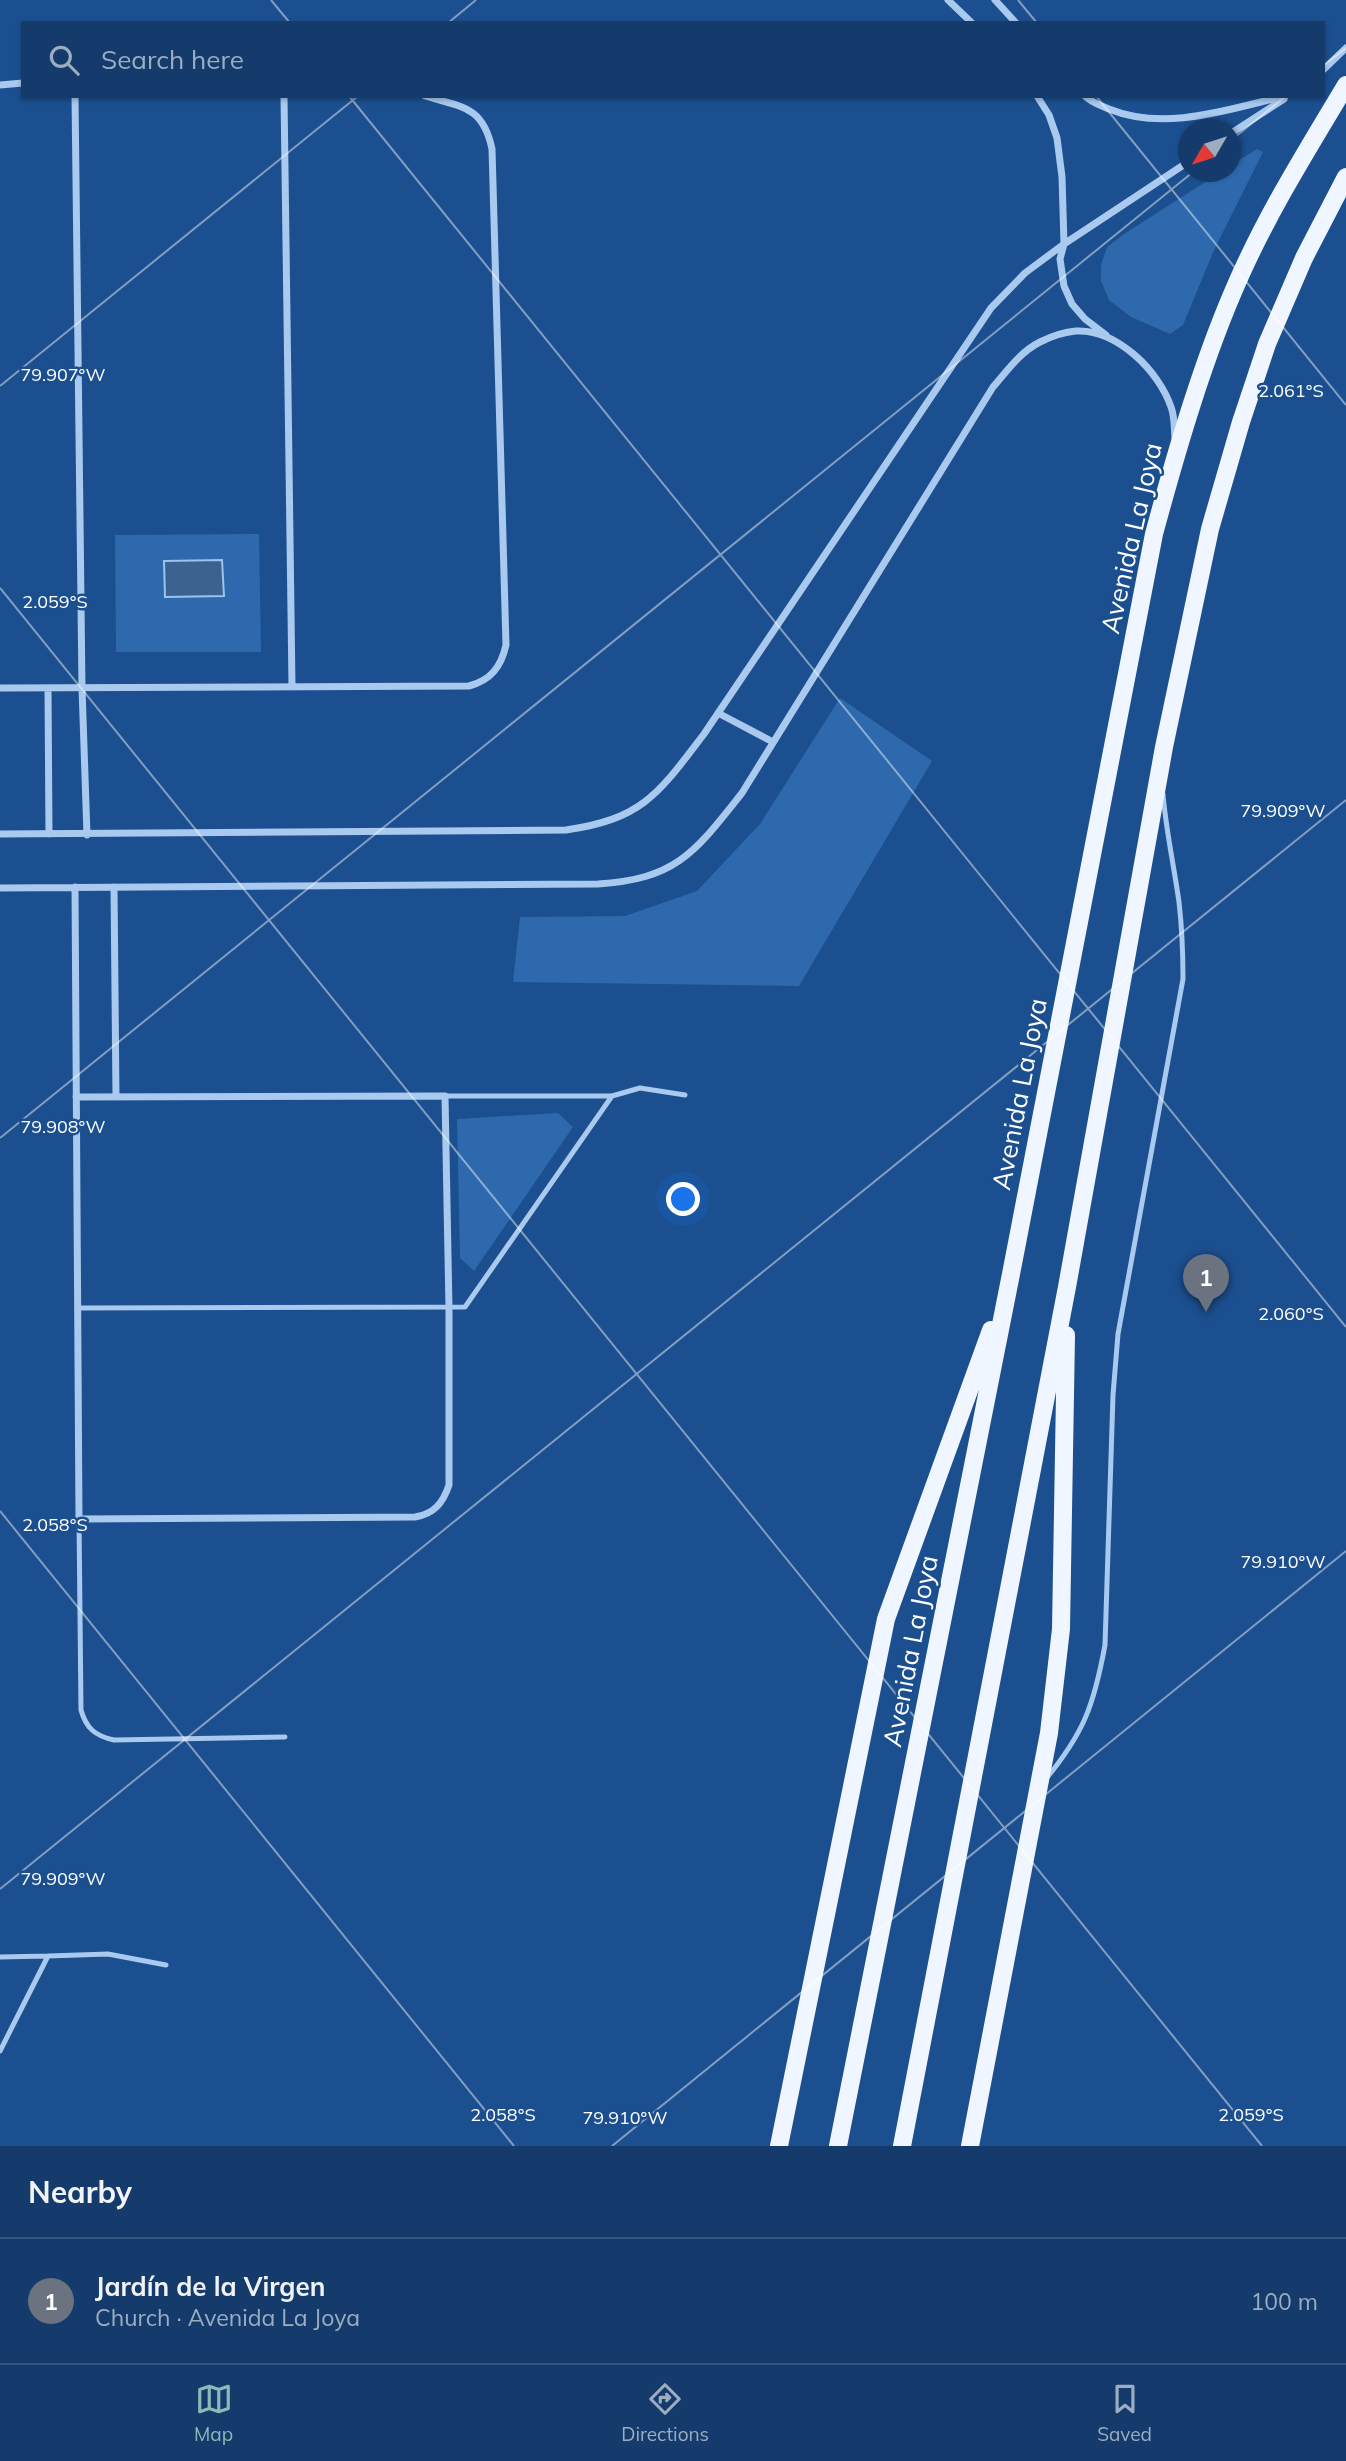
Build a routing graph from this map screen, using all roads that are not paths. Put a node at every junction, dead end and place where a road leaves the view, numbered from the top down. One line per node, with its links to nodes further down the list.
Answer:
1 (948, 0): 3 (street)
2 (995, 0): 4 (street)
3 (970, 21)
4 (1014, 21)
5 (1346, 48): 6 (street)
6 (1325, 68)
7 (21, 83): 8 (street)
8 (0, 85)
9 (1346, 85): 22 (main road, Avenida La Joya)
10 (75, 98): 26 (street)
11 (284, 98): 23 (street)
12 (432, 98): 23 (street)
13 (1038, 98): 20 (street)
14 (1087, 98): 15 (street)
15 (1278, 98)
16 (1283, 98): 17 (street)
17 (1241, 127)
18 (1178, 169): 20 (street)
19 (1346, 177): 29 (main road)
20 (1064, 244): 21 (street); 27 (street)
21 (1111, 339): 22 (street); 28 (street)
22 (1176, 451): 41 (main road, Avenida La Joya)
23 (292, 686): 26 (street)
24 (0, 688): 25 (street)
25 (48, 688): 26 (street); 31 (street)
26 (82, 688): 32 (street)
27 (718, 713): 28 (street); 32 (street)
28 (774, 742): 34 (street)
29 (1164, 747): 42 (main road); 47 (lane)
30 (0, 834): 31 (street)
31 (49, 834): 32 (street)
32 (88, 835)
33 (75, 887): 34 (street); 35 (street); 39 (street)
34 (114, 887): 40 (street)
35 (0, 888)
36 (685, 1095): 38 (lane)
37 (444, 1096): 38 (lane); 40 (street); 44 (street)
38 (612, 1096): 44 (lane)
39 (76, 1097): 40 (street); 43 (street)
40 (116, 1097)
41 (1011, 1274): 52 (main road); 53 (main road, Avenida La Joya)
42 (1067, 1287): 47 (main road); 54 (main road)
43 (78, 1308): 44 (lane); 45 (street)
44 (449, 1309): 45 (street)
45 (79, 1519): 46 (lane)
46 (285, 1737)
47 (1039, 1788): 55 (main road)
48 (48, 1956): 49 (lane); 50 (lane); 51 (lane)
49 (0, 1957)
50 (166, 1965)
51 (0, 2051)
52 (779, 2146)
53 (838, 2146)
54 (902, 2146)
55 (970, 2146)

